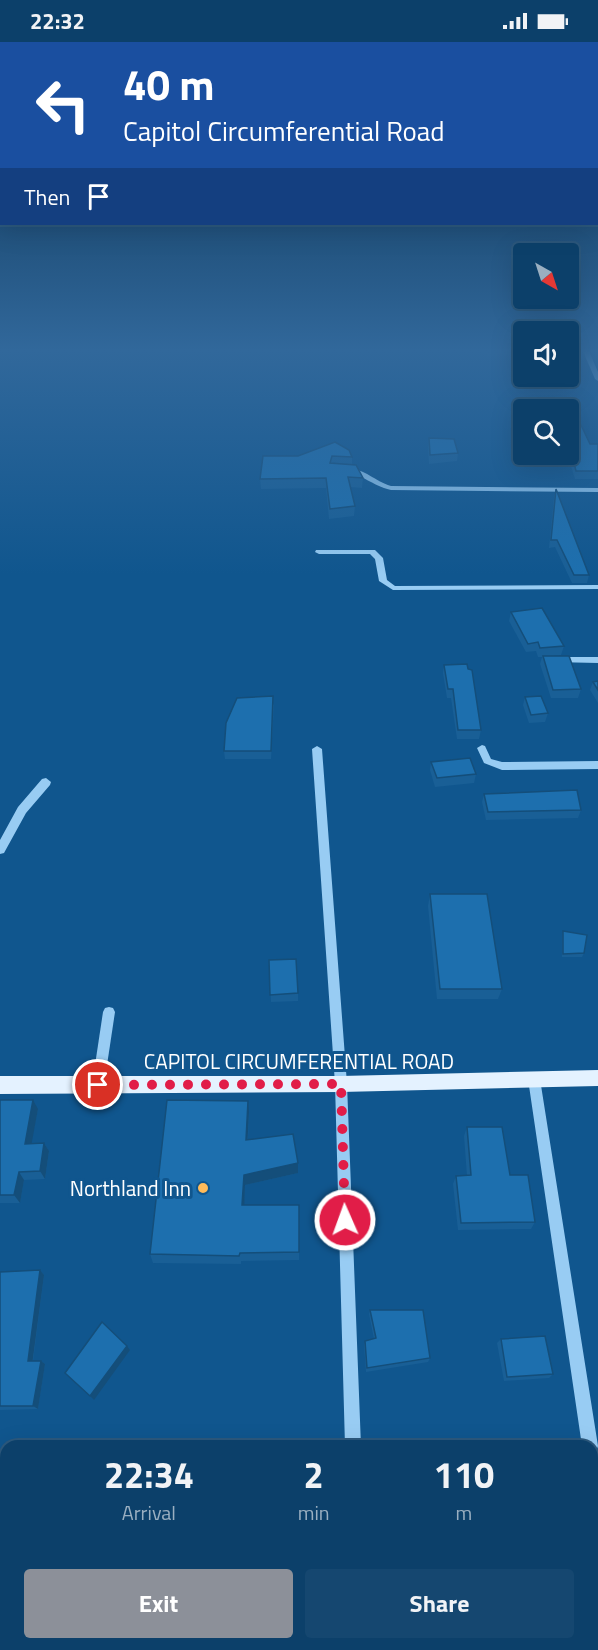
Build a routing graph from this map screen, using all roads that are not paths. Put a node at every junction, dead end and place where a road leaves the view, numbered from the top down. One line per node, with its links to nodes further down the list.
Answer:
1 (333, 470): 2 (street)
2 (598, 490)
3 (320, 552): 4 (street)
4 (598, 587)
5 (543, 660): 6 (street)
6 (598, 660)
7 (482, 748): 9 (street)
8 (316, 749): 15 (street)
9 (598, 765)
10 (46, 782): 11 (street)
11 (0, 850)
12 (109, 1012): 17 (street)
13 (598, 1078): 14 (main road, CAPITOL CIRCUMFERENTIAL ROAD)
14 (534, 1079): 15 (main road, CAPITOL CIRCUMFERENTIAL ROAD); 19 (street)
15 (341, 1084): 17 (main road, CAPITOL CIRCUMFERENTIAL ROAD); 18 (street)
16 (0, 1085): 17 (main road, CAPITOL CIRCUMFERENTIAL ROAD)
17 (98, 1085)
18 (353, 1440)
19 (589, 1440)

